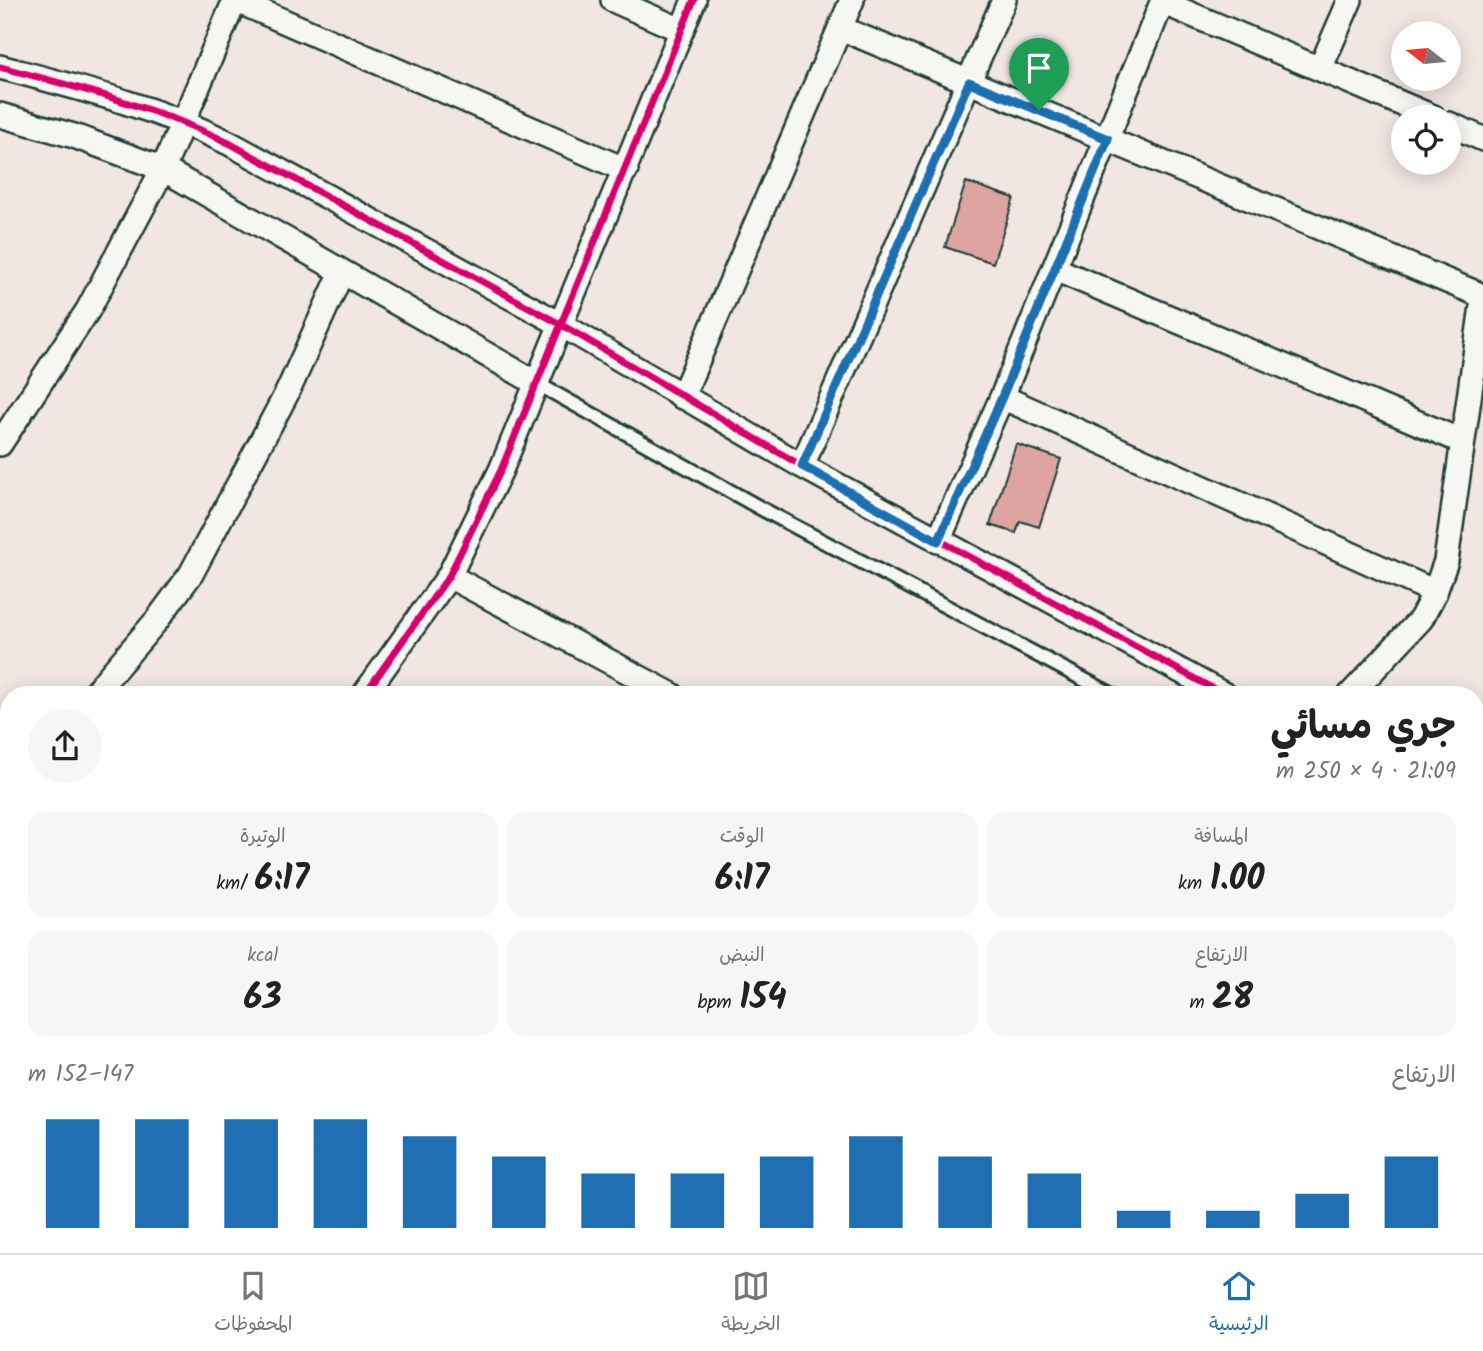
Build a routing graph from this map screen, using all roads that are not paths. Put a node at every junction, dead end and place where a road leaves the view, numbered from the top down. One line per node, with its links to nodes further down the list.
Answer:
1 (235, 0): 15 (street); 20 (street)
2 (613, 0): 9 (street)
3 (694, 0): 9 (street)
4 (852, 0): 8 (street)
5 (1004, 0): 12 (street)
6 (1350, 0): 11 (street)
7 (1163, 1): 11 (street); 17 (street)
8 (840, 27): 12 (street); 26 (street)
9 (681, 30): 20 (street)
10 (0, 67): 15 (street)
11 (1320, 69): 13 (street)
12 (969, 82): 17 (street); 30 (street)
13 (1405, 105)
14 (0, 115): 19 (street)
15 (183, 120): 19 (street); 24 (street)
16 (1461, 129): 18 (street)
17 (1108, 139): 21 (street); 23 (street)
18 (1483, 139)
19 (163, 169): 22 (street); 29 (street)
20 (626, 170): 24 (street)
21 (1055, 269): 27 (street); 28 (street)
22 (341, 274): 25 (street); 34 (street)
23 (1483, 298): 28 (street)
24 (560, 324): 25 (street); 26 (street)
25 (538, 384): 32 (street); 37 (lane)
26 (681, 397): 30 (street)
27 (1002, 397): 31 (street); 33 (street)
28 (1461, 441): 33 (street)
29 (0, 444)
30 (802, 466): 31 (street)
31 (938, 541): 38 (street)
32 (449, 576): 35 (street); 36 (street)
33 (1435, 592): 39 (street)
34 (101, 686)
35 (370, 686)
36 (655, 686)
37 (1096, 686)
38 (1208, 686)
39 (1358, 686)

